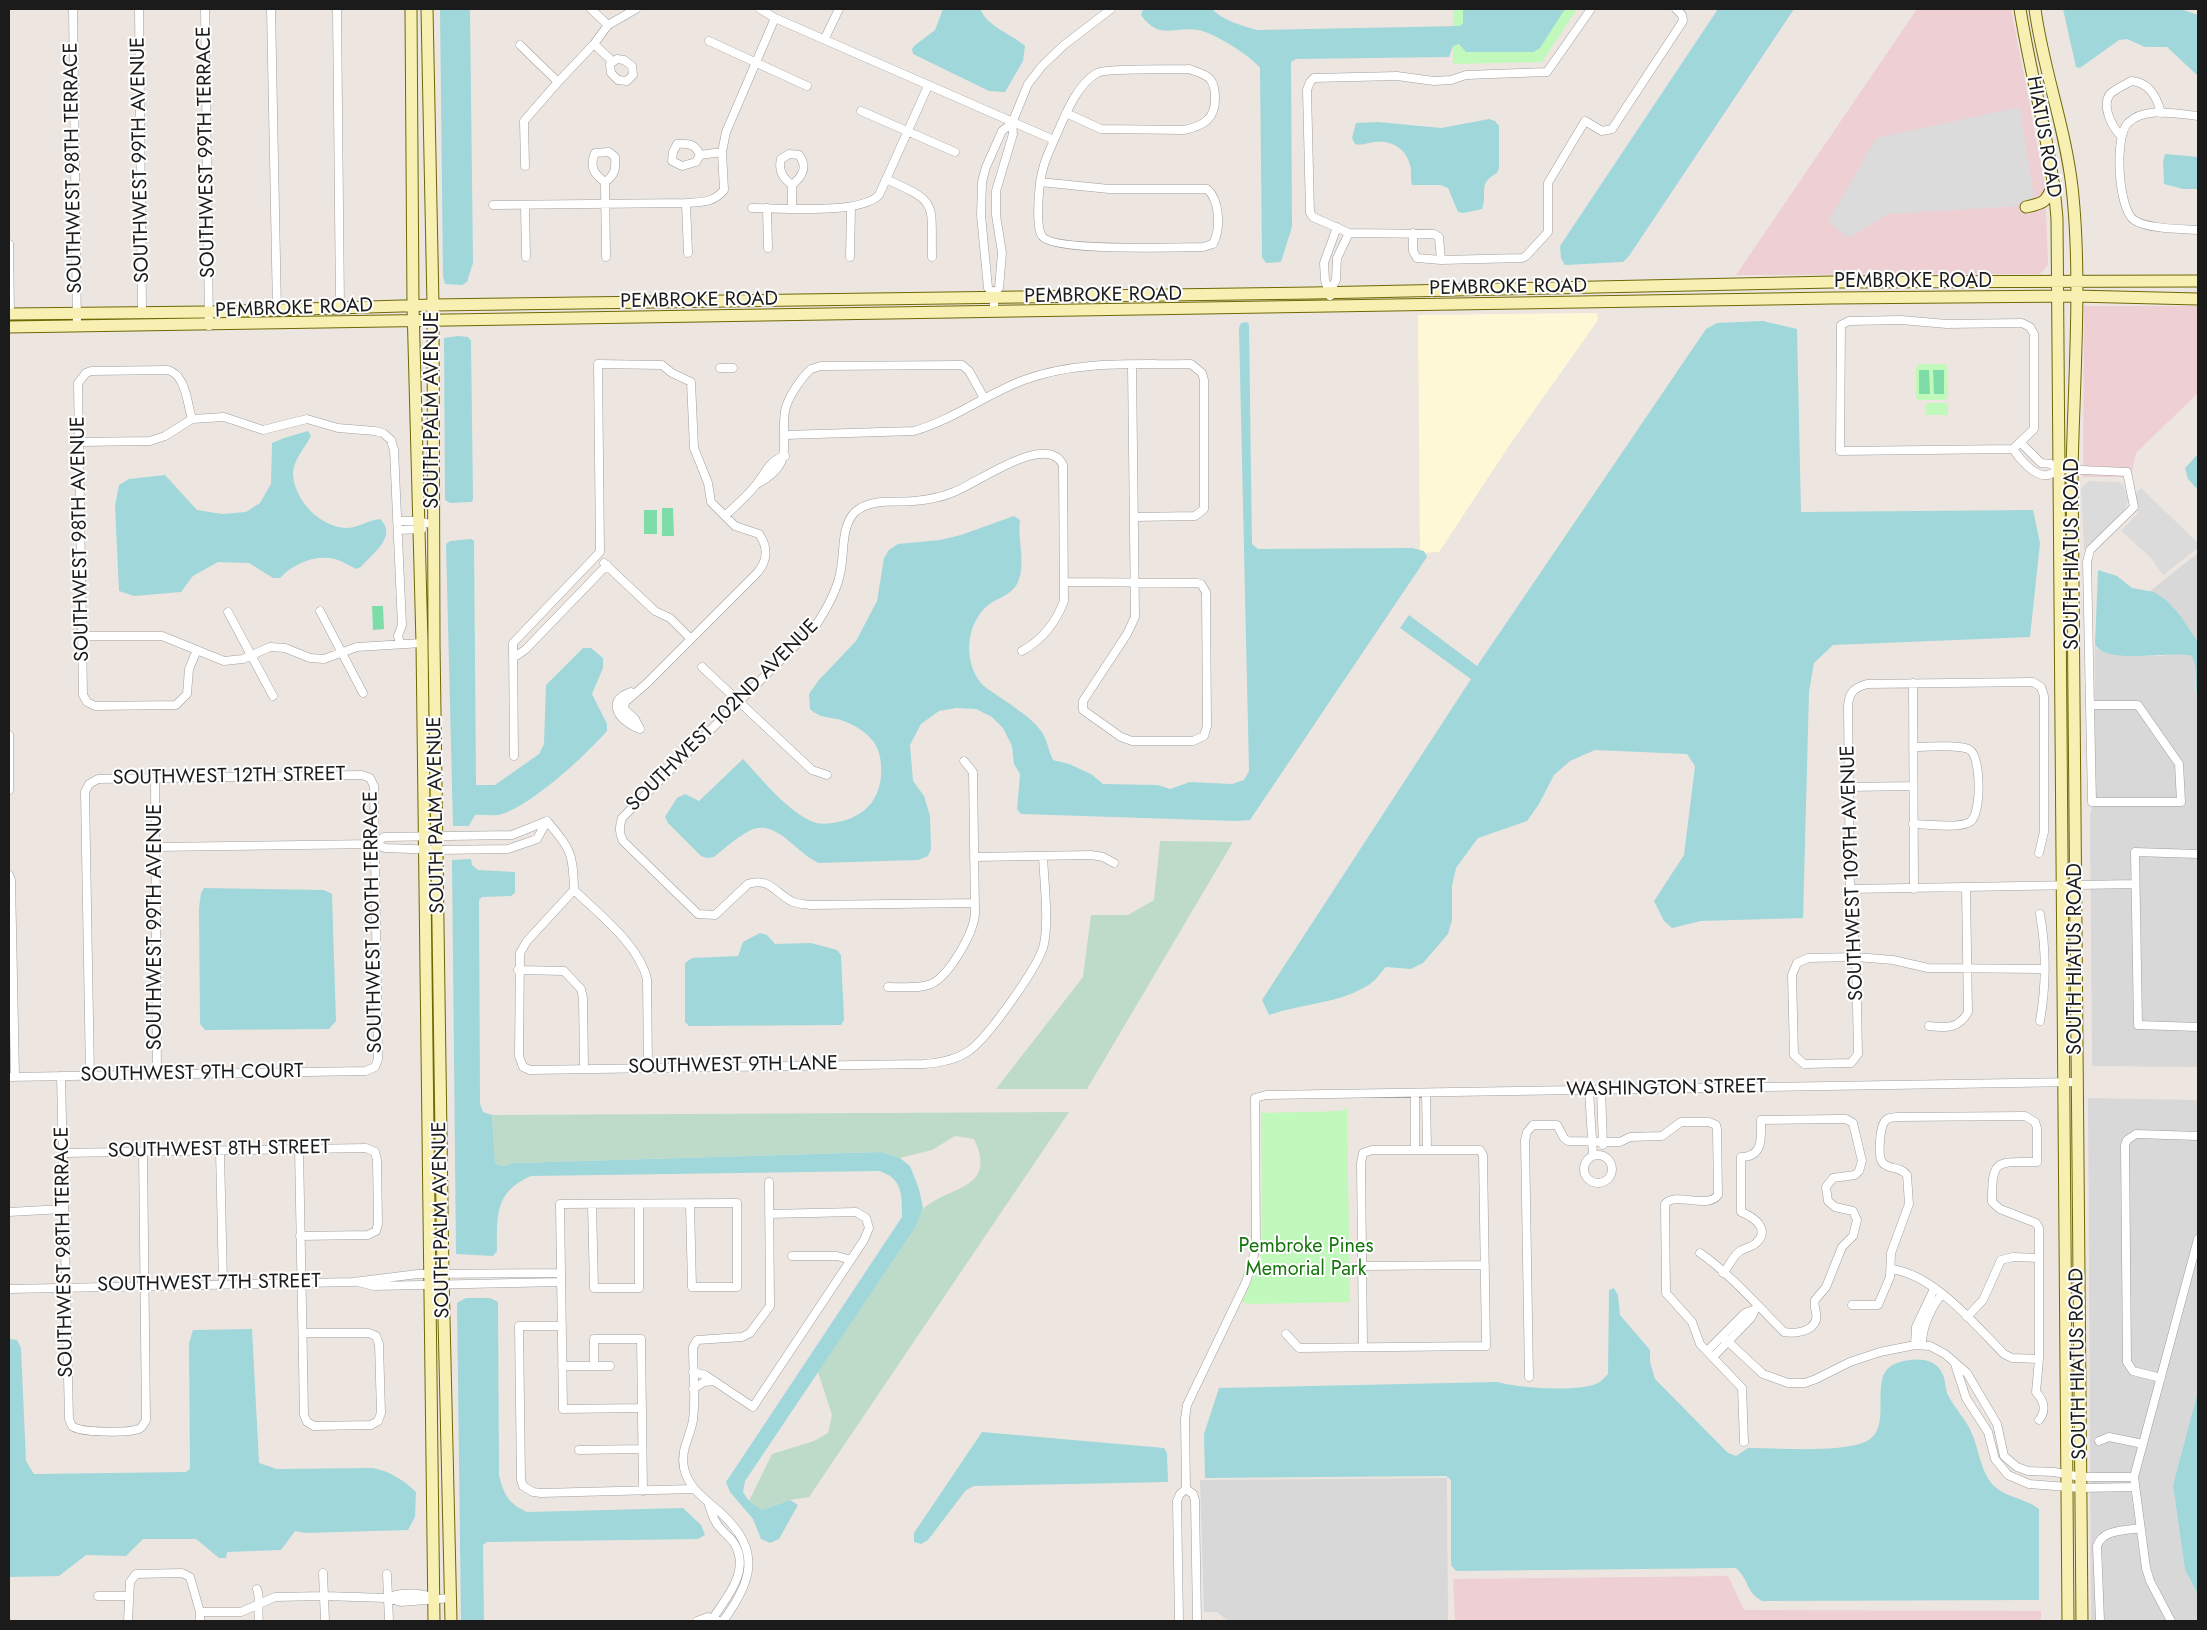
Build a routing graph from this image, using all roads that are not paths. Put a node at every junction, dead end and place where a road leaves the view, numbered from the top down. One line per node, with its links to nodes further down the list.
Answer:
1 (73, 9): 91 (street, SOUTHWEST 98TH TERRACE)
2 (139, 9): 88 (street, SOUTHWEST 99TH AVENUE)
3 (205, 9): 89 (street, SOUTHWEST 99TH TERRACE)
4 (271, 9): 87 (street)
5 (337, 9): 85 (street)
6 (411, 9): 84 (main road, SOUTH PALM AVENUE)
7 (427, 9): 83 (main road, SOUTH PALM AVENUE)
8 (591, 9): 18 (street)
9 (636, 9): 18 (street)
10 (760, 9): 17 (street)
11 (839, 9): 19 (street)
12 (1111, 9): 32 (street)
13 (1591, 9): 56 (street)
14 (1676, 9): 69 (street)
15 (2020, 9): 43 (main road, HIATUS ROAD)
16 (2035, 9): 73 (main road, HIATUS ROAD)
17 (775, 18): 19 (street); 24 (street)
18 (608, 25): 21 (street)
19 (825, 38): 27 (street)
20 (709, 41): 24 (street)
21 (594, 44): 23 (street); 25 (street)
22 (520, 45): 25 (street)
23 (612, 61)
24 (755, 64): 26 (street); 36 (street)
25 (558, 82): 39 (street)
26 (807, 86)
27 (928, 86): 32 (street); 33 (street)
28 (861, 111): 33 (street)
29 (1066, 113): 29 (street); 35 (street)
30 (2161, 113): 31 (street); 34 (street); 34 (street)
31 (2198, 116)
32 (1012, 123): 35 (street); 45 (street); 46 (street)
33 (907, 130): 37 (street); 40 (street)
34 (2120, 135): 57 (street)
35 (1054, 140): 42 (street)
36 (722, 152): 38 (street); 47 (street)
37 (955, 152)
38 (700, 155)
39 (525, 166)
40 (886, 179): 55 (street); 67 (street)
41 (605, 182): 49 (street)
42 (1040, 182): 42 (street)
43 (2054, 182): 52 (main road); 72 (main road, HIATUS ROAD)
44 (792, 185): 51 (street)
45 (982, 190): 46 (street); 76 (street)
46 (996, 191): 76 (street)
47 (686, 203): 49 (street); 64 (street)
48 (494, 205): 50 (street)
49 (605, 205): 50 (street); 68 (street)
50 (525, 206): 65 (street)
51 (792, 207): 54 (street); 55 (street)
52 (2026, 207)
53 (752, 208): 54 (street)
54 (768, 208): 61 (street)
55 (851, 208): 66 (street)
56 (1337, 227): 58 (street); 62 (street)
57 (2198, 230)
58 (1349, 233): 59 (street); 63 (street)
59 (1413, 233): 69 (street); 69 (street)
60 (9, 244): 92 (street)
61 (768, 248)
62 (1328, 248): 63 (street); 75 (street)
63 (1339, 252): 75 (street)
64 (688, 253)
65 (526, 256)
66 (850, 257)
67 (932, 257)
68 (606, 258)
69 (1441, 260)
70 (2198, 281): 73 (main road, PEMBROKE ROAD)
71 (1833, 282): 72 (main road, PEMBROKE ROAD); 74 (main road, PEMBROKE ROAD); 79 (main road)
72 (2057, 282): 73 (main road, PEMBROKE ROAD); 78 (main road, HIATUS ROAD)
73 (2076, 282): 77 (main road, HIATUS ROAD)
74 (1611, 287): 75 (main road, PEMBROKE ROAD); 82 (main road)
75 (1330, 291): 76 (main road, PEMBROKE ROAD); 86 (street)
76 (994, 295): 81 (main road, PEMBROKE ROAD); 90 (street)
77 (2075, 296): 78 (main road, PEMBROKE ROAD); 80 (main road, PEMBROKE ROAD); 108 (main road, SOUTH HIATUS ROAD)
78 (2057, 297): 79 (main road, PEMBROKE ROAD); 107 (main road, SOUTH HIATUS ROAD)
79 (1832, 298): 82 (main road, PEMBROKE ROAD)
80 (2198, 298)
81 (725, 301): 83 (main road, PEMBROKE ROAD); 93 (street)
82 (1611, 303): 86 (main road, PEMBROKE ROAD)
83 (433, 305): 84 (main road, PEMBROKE ROAD); 95 (main road, SOUTH PALM AVENUE)
84 (413, 306): 85 (main road, PEMBROKE ROAD); 94 (main road, SOUTH PALM AVENUE)
85 (340, 307): 87 (main road, PEMBROKE ROAD)
86 (1331, 308): 90 (main road, PEMBROKE ROAD)
87 (277, 310): 89 (main road, PEMBROKE ROAD)
88 (142, 312): 89 (main road, PEMBROKE ROAD); 91 (main road, PEMBROKE ROAD)
89 (209, 312): 96 (street, SOUTHWEST 99TH TERRACE)
90 (994, 312): 93 (main road, PEMBROKE ROAD)
91 (77, 313): 92 (main road, PEMBROKE ROAD); 98 (street, SOUTHWEST 98TH TERRACE)
92 (9, 314)
93 (725, 315): 95 (main road, PEMBROKE ROAD)
94 (413, 321): 95 (main road, PEMBROKE ROAD); 96 (main road, PEMBROKE ROAD); 112 (main road, SOUTH PALM AVENUE)
95 (432, 321): 113 (main road, SOUTH PALM AVENUE)
96 (209, 326): 98 (main road, PEMBROKE ROAD)
97 (9, 327): 98 (main road, PEMBROKE ROAD)
98 (77, 327)
99 (1132, 366): 102 (street); 110 (street); 110 (street)
100 (720, 368): 101 (street)
101 (734, 368)
102 (984, 398): 104 (street); 104 (street)
103 (192, 419): 105 (street); 105 (street, SOUTHWEST 98TH AVENUE); 111 (street)
104 (785, 436): 109 (street)
105 (80, 442): 121 (street, SOUTHWEST 98TH AVENUE)
106 (2017, 446): 106 (street); 107 (street)
107 (2059, 469): 108 (street); 165 (main road, SOUTH HIATUS ROAD)
108 (2072, 470): 136 (street); 163 (main road, SOUTH HIATUS ROAD)
109 (725, 516): 115 (street); 122 (street)
110 (1135, 517): 118 (street)
111 (397, 521): 112 (street); 114 (street)
112 (419, 525): 113 (street); 114 (street); 123 (main road, SOUTH PALM AVENUE)
113 (434, 525): 150 (main road, SOUTH PALM AVENUE)
114 (398, 530): 124 (street)
115 (598, 556): 116 (street); 129 (street)
116 (607, 565): 122 (street); 129 (street)
117 (1065, 582): 118 (street); 126 (street); 135 (street, SOUTHWEST 102ND AVENUE)
118 (1134, 582): 118 (street)
119 (320, 611): 127 (street)
120 (228, 612): 128 (street)
121 (82, 636): 125 (street); 125 (street, SOUTHWEST 98TH AVENUE)
122 (691, 639): 132 (street)
123 (422, 643): 124 (street); 151 (main road, SOUTH PALM AVENUE)
124 (400, 644): 127 (street)
125 (197, 650): 128 (street)
126 (1022, 651)
127 (342, 653): 128 (street); 133 (street)
128 (251, 654): 134 (street)
129 (513, 658): 139 (street)
130 (702, 667): 135 (street)
131 (1913, 683): 138 (street); 144 (street, SOUTHWEST 109TH AVENUE); 157 (street)
132 (635, 692): 132 (street)
133 (363, 693)
134 (274, 696)
135 (739, 702): 141 (street); 170 (street, SOUTHWEST 102ND AVENUE)
136 (2090, 705): 136 (street)
137 (9, 735): 146 (street)
138 (1913, 747): 145 (street); 148 (street)
139 (514, 756)
140 (964, 761): 160 (street)
141 (827, 775)
142 (370, 778): 143 (street, SOUTHWEST 12TH STREET); 152 (street, SOUTHWEST 100TH TERRACE)
143 (155, 779): 153 (street, SOUTHWEST 99TH AVENUE); 185 (street, SOUTHWEST 12TH STREET)
144 (1849, 786): 145 (street); 166 (street, SOUTHWEST 109TH AVENUE)
145 (1913, 786): 148 (street)
146 (9, 790)
147 (548, 822): 149 (street); 154 (street); 169 (street)
148 (1913, 824): 167 (street)
149 (512, 834): 150 (street); 154 (street)
150 (437, 835): 151 (street); 156 (main road, SOUTH PALM AVENUE)
151 (424, 836): 152 (street); 155 (main road, SOUTH PALM AVENUE)
152 (375, 844): 153 (street); 155 (street); 180 (street, SOUTHWEST 100TH TERRACE)
153 (156, 847): 183 (street, SOUTHWEST 99TH AVENUE)
154 (514, 848): 156 (street)
155 (424, 850): 156 (street); 226 (main road, SOUTH PALM AVENUE)
156 (437, 850): 227 (main road, SOUTH PALM AVENUE)
157 (2039, 853)
158 (2198, 854): 164 (street)
159 (1043, 856): 160 (street); 161 (street); 181 (street, SOUTHWEST 9TH LANE)
160 (974, 857): 170 (street)
161 (1114, 863)
162 (9, 875): 186 (street)
163 (2076, 884): 164 (street); 165 (street); 188 (main road, SOUTH HIATUS ROAD)
164 (2135, 884): 179 (street)
165 (2062, 886): 168 (street); 187 (main road, SOUTH HIATUS ROAD)
166 (1850, 889): 167 (street); 172 (street, SOUTHWEST 109TH AVENUE)
167 (1914, 889): 168 (street)
168 (1966, 889): 173 (street)
169 (574, 890): 175 (street); 181 (street)
170 (975, 903): 176 (street)
171 (2040, 914): 174 (street)
172 (1856, 957): 172 (street, SOUTHWEST 109TH AVENUE); 173 (street)
173 (1968, 968): 174 (street); 178 (street)
174 (2043, 969): 177 (street)
175 (518, 970): 182 (street); 182 (street, SOUTHWEST 9TH LANE)
176 (888, 987)
177 (2040, 1021)
178 (1929, 1026)
179 (2198, 1027)
180 (375, 1067): 183 (street, SOUTHWEST 9TH COURT)
181 (648, 1067): 182 (street, SOUTHWEST 9TH LANE)
182 (584, 1068)
183 (157, 1074): 185 (street, SOUTHWEST 9TH COURT)
184 (61, 1076): 185 (street, SOUTHWEST 9TH COURT); 186 (street, SOUTHWEST 9TH COURT); 204 (street, SOUTHWEST 98TH TERRACE)
185 (90, 1076)
186 (12, 1077)
187 (2064, 1082): 188 (street, WASHINGTON STREET); 190 (street, WASHINGTON STREET); 265 (main road, SOUTH HIATUS ROAD)
188 (2077, 1082): 267 (main road, SOUTH HIATUS ROAD)
189 (1589, 1090): 190 (street, WASHINGTON STREET); 192 (street, WASHINGTON STREET); 193 (street)
190 (1601, 1090): 194 (street)
191 (1415, 1094): 192 (street, WASHINGTON STREET); 195 (street); 271 (street, WASHINGTON STREET)
192 (1426, 1094): 196 (street)
193 (1591, 1114): 194 (street); 198 (street)
194 (1602, 1117): 198 (street)
195 (1415, 1128): 196 (street); 200 (street)
196 (1427, 1128): 201 (street)
197 (2198, 1136): 255 (street)
198 (1596, 1141): 205 (street); 247 (street); 254 (street)
199 (299, 1149): 203 (street, SOUTHWEST 8TH STREET); 213 (street); 213 (street, SOUTHWEST 8TH STREET)
200 (1415, 1149): 201 (street); 220 (street)
201 (1427, 1149): 219 (street)
202 (142, 1151): 203 (street, SOUTHWEST 8TH STREET); 204 (street, SOUTHWEST 8TH STREET); 233 (street)
203 (220, 1151): 231 (street)
204 (63, 1153): 210 (street, SOUTHWEST 98TH TERRACE)
205 (1597, 1155)
206 (769, 1182): 212 (street)
207 (592, 1204): 208 (street); 208 (street); 223 (street)
208 (639, 1204): 209 (street)
209 (690, 1204): 209 (street)
210 (63, 1209): 211 (street); 234 (street, SOUTHWEST 98TH TERRACE)
211 (9, 1212)
212 (769, 1214): 218 (street); 253 (street)
213 (300, 1236): 228 (street)
214 (2198, 1239): 255 (street)
215 (1700, 1253): 224 (street)
216 (792, 1256): 218 (street)
217 (2039, 1258): 221 (street); 240 (street); 248 (street)
218 (851, 1260): 256 (street)
219 (1485, 1265): 220 (street); 246 (street)
220 (1362, 1266): 246 (street)
221 (1892, 1269): 236 (street); 238 (street)
222 (540, 1273): 223 (street, SOUTHWEST 7TH STREET); 225 (street, SOUTHWEST 7TH STREET); 229 (street)
223 (561, 1273): 230 (street)
224 (1723, 1273): 239 (street); 239 (street)
225 (508, 1274): 227 (street, SOUTHWEST 7TH STREET); 232 (street)
226 (430, 1280): 227 (street, SOUTHWEST 7TH STREET); 228 (street, SOUTHWEST 7TH STREET); 282 (main road, SOUTH PALM AVENUE)
227 (443, 1280): 232 (street, SOUTHWEST 7TH STREET); 283 (main road, SOUTH PALM AVENUE)
228 (301, 1282): 231 (street, SOUTHWEST 7TH STREET); 242 (street)
229 (540, 1282): 230 (street, SOUTHWEST 7TH STREET); 232 (street, SOUTHWEST 7TH STREET)
230 (561, 1282): 241 (street)
231 (223, 1283): 233 (street, SOUTHWEST 7TH STREET)
232 (509, 1283)
233 (145, 1285): 234 (street, SOUTHWEST 7TH STREET); 234 (street, SOUTHWEST 98TH TERRACE)
234 (65, 1287): 235 (street, SOUTHWEST 7TH STREET)
235 (9, 1289)
236 (1934, 1289): 237 (street); 245 (street)
237 (1942, 1295): 240 (street); 245 (street)
238 (1852, 1305)
239 (1755, 1308): 244 (street)
240 (1967, 1317): 248 (street)
241 (562, 1326): 250 (street); 272 (street)
242 (303, 1333): 242 (street)
243 (1286, 1334): 246 (street)
244 (1725, 1338): 245 (street); 247 (street)
245 (1918, 1344): 249 (street)
246 (1363, 1347)
247 (1710, 1354): 261 (street)
248 (2039, 1359): 259 (street)
249 (1954, 1363): 265 (street); 268 (street)
250 (562, 1366): 251 (street); 258 (street)
251 (594, 1366): 252 (street); 258 (street)
252 (610, 1366)
253 (694, 1372): 256 (street); 257 (street)
254 (1529, 1377)
255 (2160, 1378): 262 (street)
256 (714, 1381): 257 (street)
257 (693, 1389): 270 (street)
258 (641, 1408): 263 (street)
259 (2039, 1420)
260 (2099, 1441): 262 (street)
261 (1744, 1442)
262 (2143, 1444): 266 (street)
263 (642, 1449): 264 (street); 272 (street)
264 (579, 1450)
265 (2067, 1475): 267 (street); 268 (main road, SOUTH HIATUS ROAD)
266 (2134, 1477): 267 (street); 269 (street)
267 (2081, 1483): 268 (street); 269 (street); 301 (main road, SOUTH HIATUS ROAD)
268 (2067, 1487): 285 (main road, SOUTH HIATUS ROAD)
269 (2133, 1488): 274 (street)
270 (694, 1489): 272 (street); 273 (street)
271 (1186, 1489): 297 (street); 298 (street)
272 (643, 1491)
273 (709, 1505): 287 (street); 296 (street)
274 (2140, 1528): 302 (street); 303 (street)
275 (323, 1573): 280 (street)
276 (387, 1574): 281 (street)
277 (257, 1589): 284 (street)
278 (98, 1596): 279 (street)
279 (128, 1596): 286 (street); 288 (street)
280 (324, 1596): 281 (street); 284 (street); 291 (street)
281 (387, 1598): 282 (street); 292 (street)
282 (433, 1598): 283 (street); 293 (main road, SOUTH PALM AVENUE)
283 (451, 1598): 294 (main road, SOUTH PALM AVENUE)
284 (259, 1603): 286 (street); 290 (street)
285 (2069, 1603): 299 (main road, SOUTH HIATUS ROAD); 300 (main road)
286 (200, 1612): 289 (street)
287 (716, 1620): 295 (street)
288 (128, 1621)
289 (200, 1621)
290 (259, 1621)
291 (325, 1621)
292 (389, 1621)
293 (434, 1621)
294 (451, 1621)
295 (697, 1621)
296 (723, 1621)
297 (1179, 1621)
298 (1197, 1621)
299 (2068, 1621)
300 (2074, 1621)
301 (2082, 1621)
302 (2100, 1621)
303 (2172, 1621)

